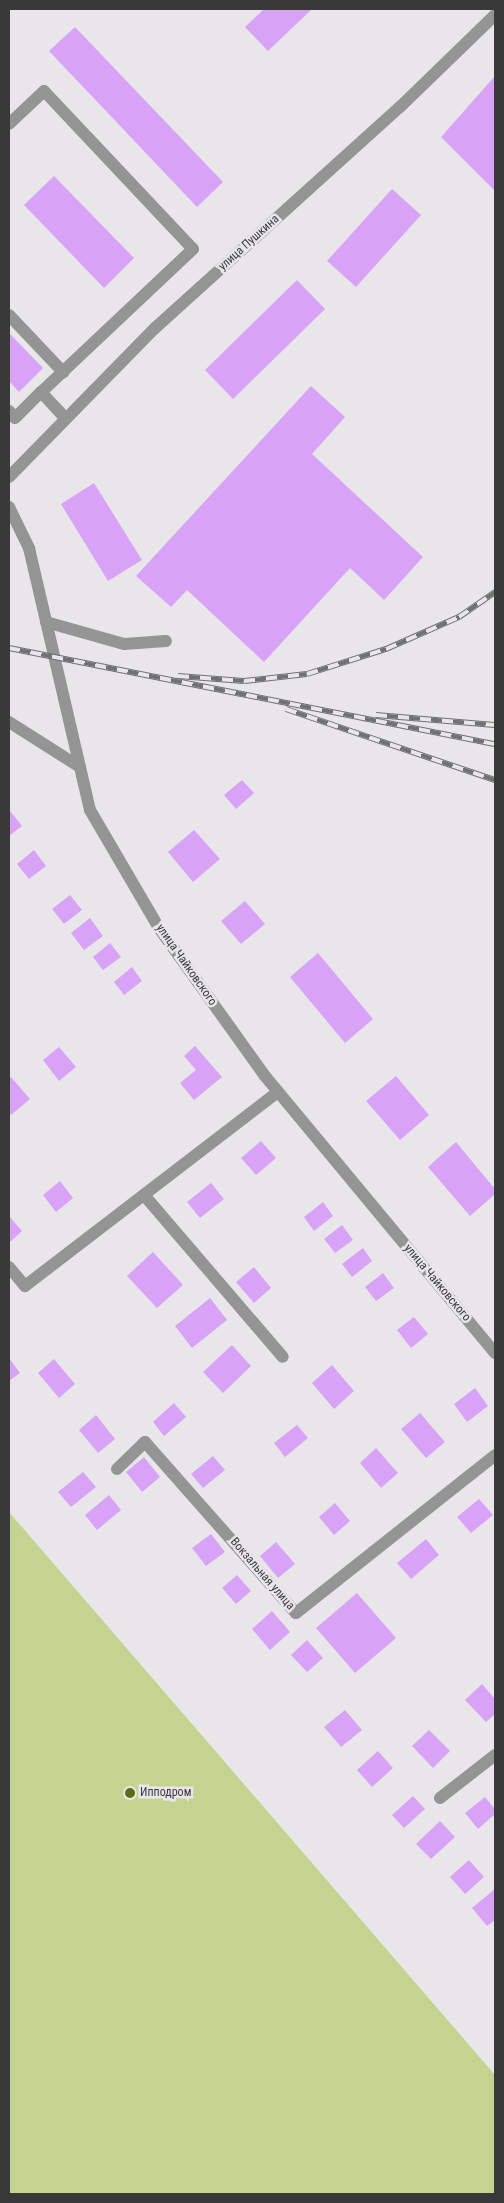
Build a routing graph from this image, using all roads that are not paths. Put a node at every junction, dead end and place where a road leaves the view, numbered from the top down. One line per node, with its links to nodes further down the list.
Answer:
1 (495, 15): 7 (street, улица Пушкина)
2 (9, 124): 4 (street)
3 (9, 315): 4 (street)
4 (63, 372): 5 (street)
5 (41, 392): 6 (street); 7 (street)
6 (9, 411)
7 (65, 418): 8 (street, улица Пушкина)
8 (9, 477)
9 (9, 507): 10 (street, улица Чайковского)
10 (46, 622): 11 (street); 13 (street, улица Чайковского)
11 (166, 641)
12 (9, 722): 13 (street)
13 (80, 767): 14 (street, улица Чайковского)
14 (278, 1092): 15 (street); 17 (street, улица Чайковского)
15 (144, 1195): 16 (street); 18 (street)
16 (9, 1267)
17 (495, 1353)
18 (283, 1357)
19 (495, 1455): 20 (street, Вокзальная улица)
20 (117, 1469)
21 (495, 1755): 22 (street)
22 (440, 1798)

